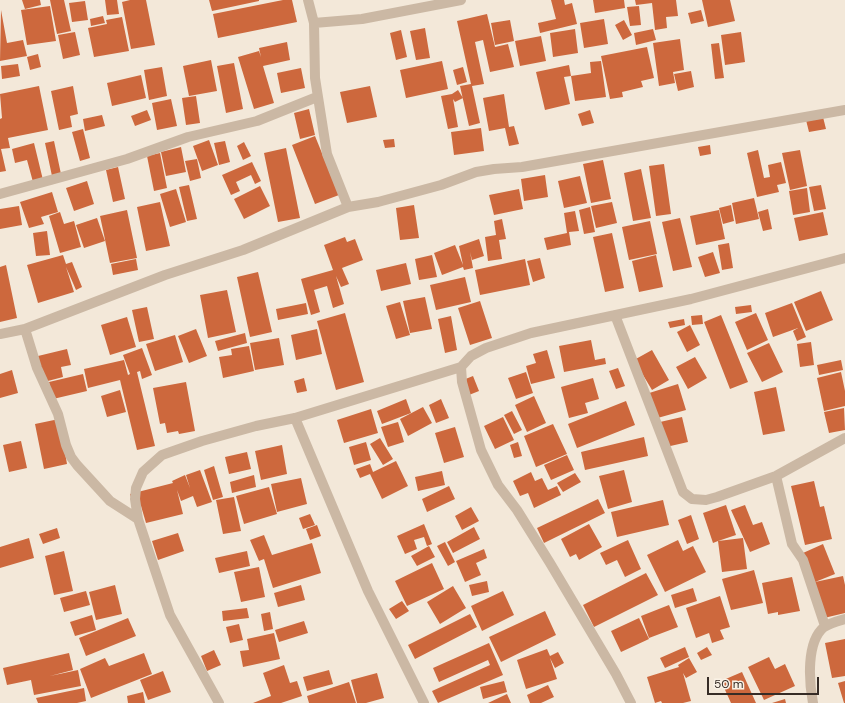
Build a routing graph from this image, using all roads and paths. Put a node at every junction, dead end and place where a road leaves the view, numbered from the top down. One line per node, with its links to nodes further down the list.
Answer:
1 (308, 0): 3 (street)
2 (461, 0): 3 (street)
3 (314, 23): 4 (street)
4 (318, 97): 6 (street); 7 (street)
5 (845, 110): 7 (street)
6 (0, 194)
7 (348, 207): 10 (street)
8 (845, 258): 9 (street)
9 (615, 315): 12 (street); 15 (street)
10 (25, 329): 11 (street); 16 (street)
11 (0, 334)
12 (461, 367): 13 (street); 21 (street)
13 (295, 418): 16 (street); 20 (street)
14 (845, 438): 15 (street)
15 (776, 476): 18 (street)
16 (138, 519): 19 (street)
17 (845, 619): 18 (street)
18 (825, 626): 22 (street)
19 (219, 703)
20 (424, 703)
21 (631, 703)
22 (813, 703)

